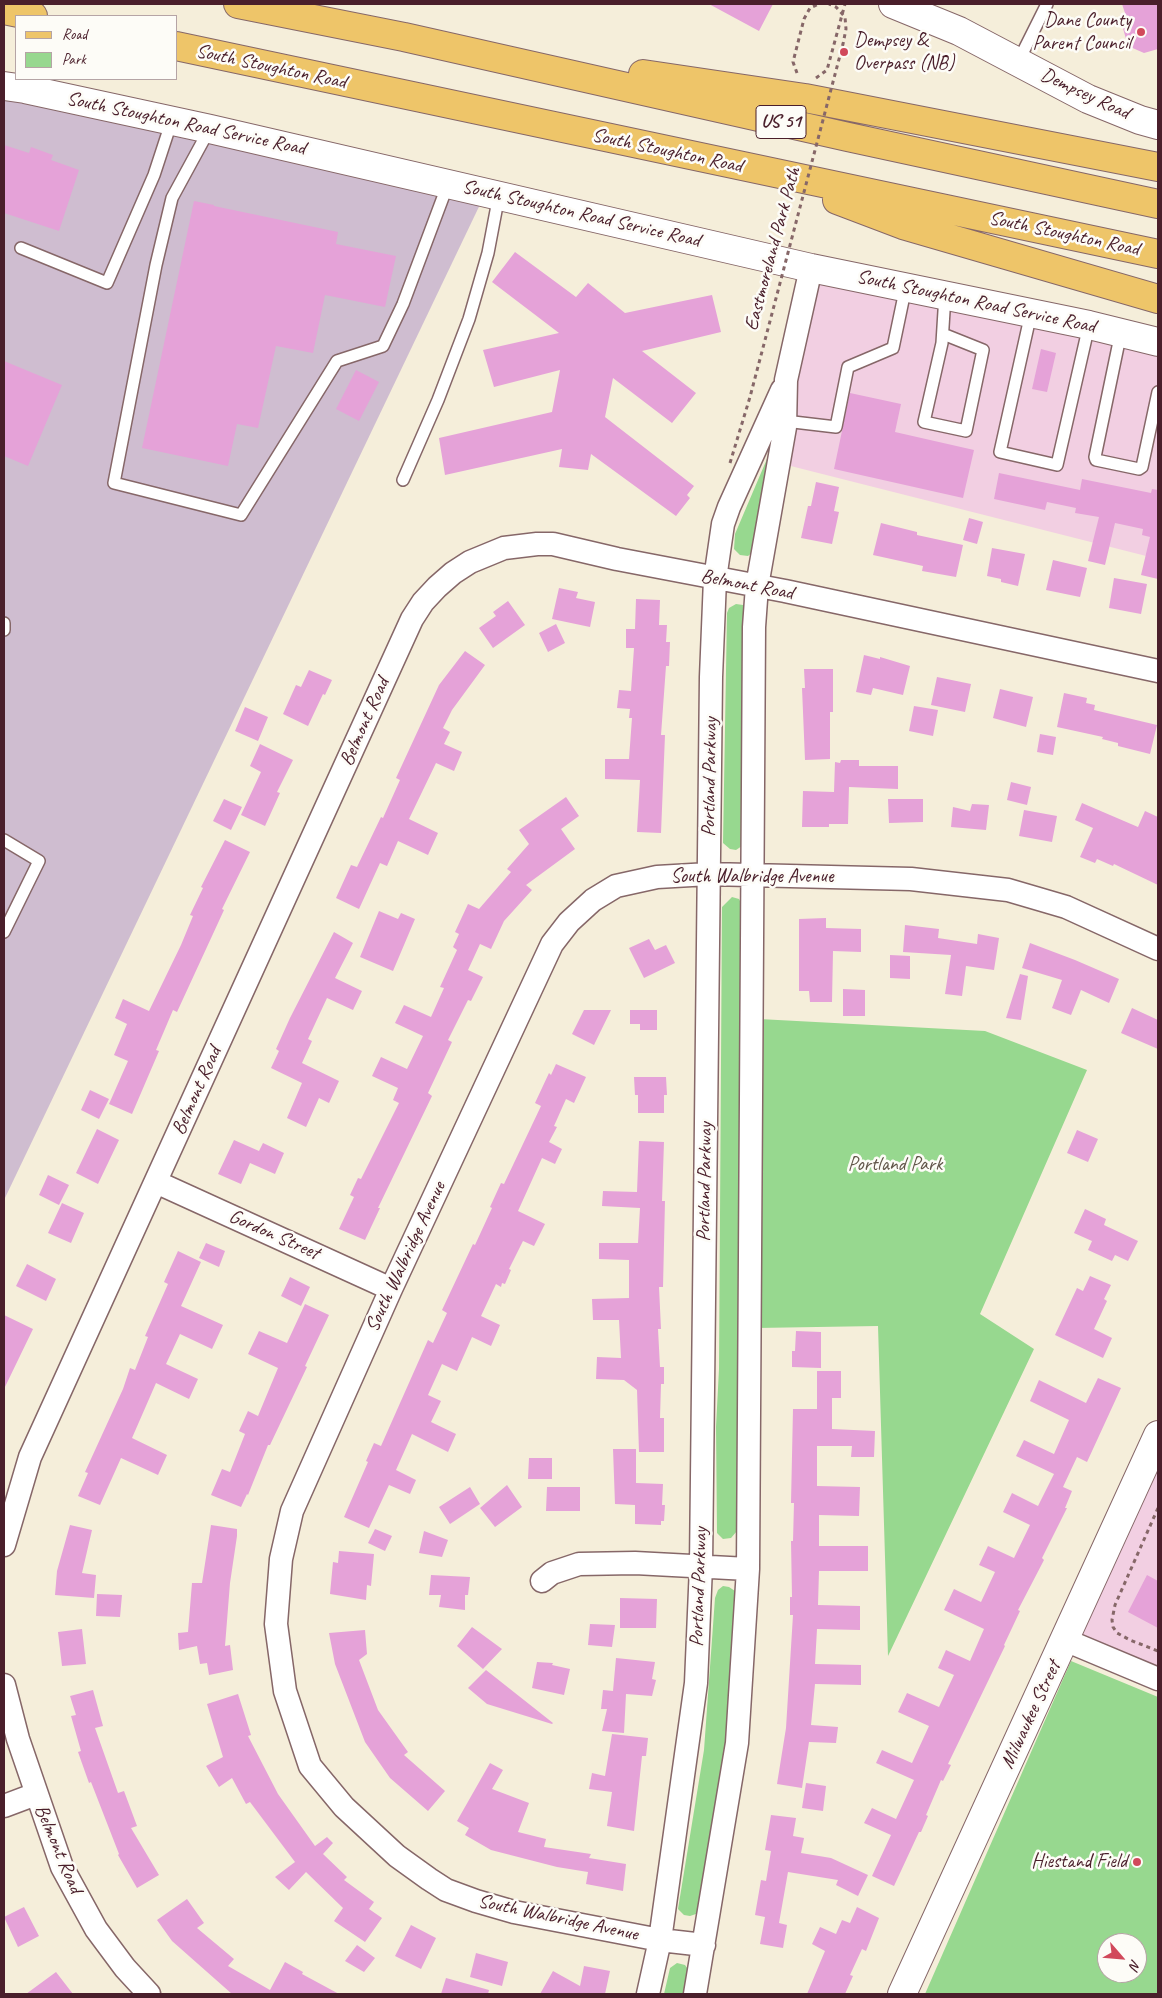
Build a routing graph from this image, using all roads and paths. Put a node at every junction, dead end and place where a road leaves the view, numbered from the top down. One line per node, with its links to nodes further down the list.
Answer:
1 (238, 4): 11 (main road, US 51)
2 (819, 4): 14 (path)
3 (829, 4): 39 (path, Eastmoreland Park Path, bridge)
4 (845, 4): 15 (path)
5 (893, 4): 10 (street, Dempsey Road)
6 (923, 4): 10 (street, Dempsey Road)
7 (1047, 4): 13 (lane)
8 (4, 10): 9 (main road)
9 (28, 15)
10 (959, 31): 13 (street, Dempsey Road)
11 (404, 37): 20 (main road); 24 (main road, US 51)
12 (178, 46): 21 (main road, South Stoughton Road)
13 (1018, 62): 18 (street, Dempsey Road)
14 (803, 77)
15 (810, 79)
16 (4, 86): 17 (street, South Stoughton Road Service Road)
17 (172, 120): 19 (street, South Stoughton Road Service Road); 25 (lane)
18 (1158, 125)
19 (210, 128): 22 (street, South Stoughton Road Service Road); 22 (lane)
20 (1158, 167)
21 (761, 171): 26 (main road, South Stoughton Road); 30 (main road)
22 (448, 183): 23 (street, South Stoughton Road Service Road)
23 (500, 195): 27 (street, South Stoughton Road Service Road); 40 (lane)
24 (1158, 204)
25 (21, 248)
26 (1158, 254)
27 (812, 268): 28 (street, South Stoughton Road Service Road); 36 (street, Portland Parkway)
28 (906, 286): 29 (street, South Stoughton Road Service Road); 38 (lane)
29 (945, 295): 31 (street, South Stoughton Road Service Road); 34 (lane)
30 (1158, 300)
31 (1031, 313): 32 (street, South Stoughton Road Service Road); 32 (lane)
32 (1089, 325): 33 (street, South Stoughton Road Service Road)
33 (1121, 332): 35 (street, South Stoughton Road Service Road); 37 (lane)
34 (943, 334): 34 (lane)
35 (1158, 342)
36 (786, 380): 38 (street, Portland Parkway); 41 (street, Portland Parkway)
37 (1158, 392)
38 (785, 421): 42 (street, Portland Parkway)
39 (730, 463)
40 (403, 480)
41 (715, 579): 42 (street, Belmont Road); 48 (street, Portland Parkway); 51 (street, Belmont Road)
42 (757, 586): 45 (street, Belmont Road); 47 (street, Portland Parkway)
43 (4, 623): 44 (lane)
44 (4, 630)
45 (1158, 671)
46 (4, 840): 49 (lane)
47 (752, 873): 48 (street, South Walbridge Avenue); 50 (street, South Walbridge Avenue); 57 (street, Portland Parkway)
48 (709, 874): 52 (street, South Walbridge Avenue); 56 (street, Portland Parkway)
49 (4, 932)
50 (1158, 949)
51 (156, 1182): 52 (street, Gordon Street); 55 (street, Belmont Road)
52 (391, 1289): 65 (street, South Walbridge Avenue)
53 (1155, 1450): 59 (street, Milwaukee Street)
54 (1158, 1508): 60 (path)
55 (4, 1545)
56 (701, 1566): 57 (street); 58 (street); 65 (street, Portland Parkway)
57 (748, 1569): 66 (street, Portland Parkway)
58 (542, 1581)
59 (1065, 1640): 61 (street); 70 (street, Milwaukee Street)
60 (1158, 1651)
61 (1158, 1679)
62 (4, 1685): 63 (street, Belmont Road)
63 (36, 1794): 64 (street); 67 (street, Belmont Road)
64 (4, 1806)
65 (660, 1940): 66 (street, South Walbridge Avenue); 68 (street, Portland Parkway)
66 (704, 1945): 69 (street, Portland Parkway)
67 (149, 1994)
68 (648, 1994)
69 (695, 1994)
70 (902, 1994)

